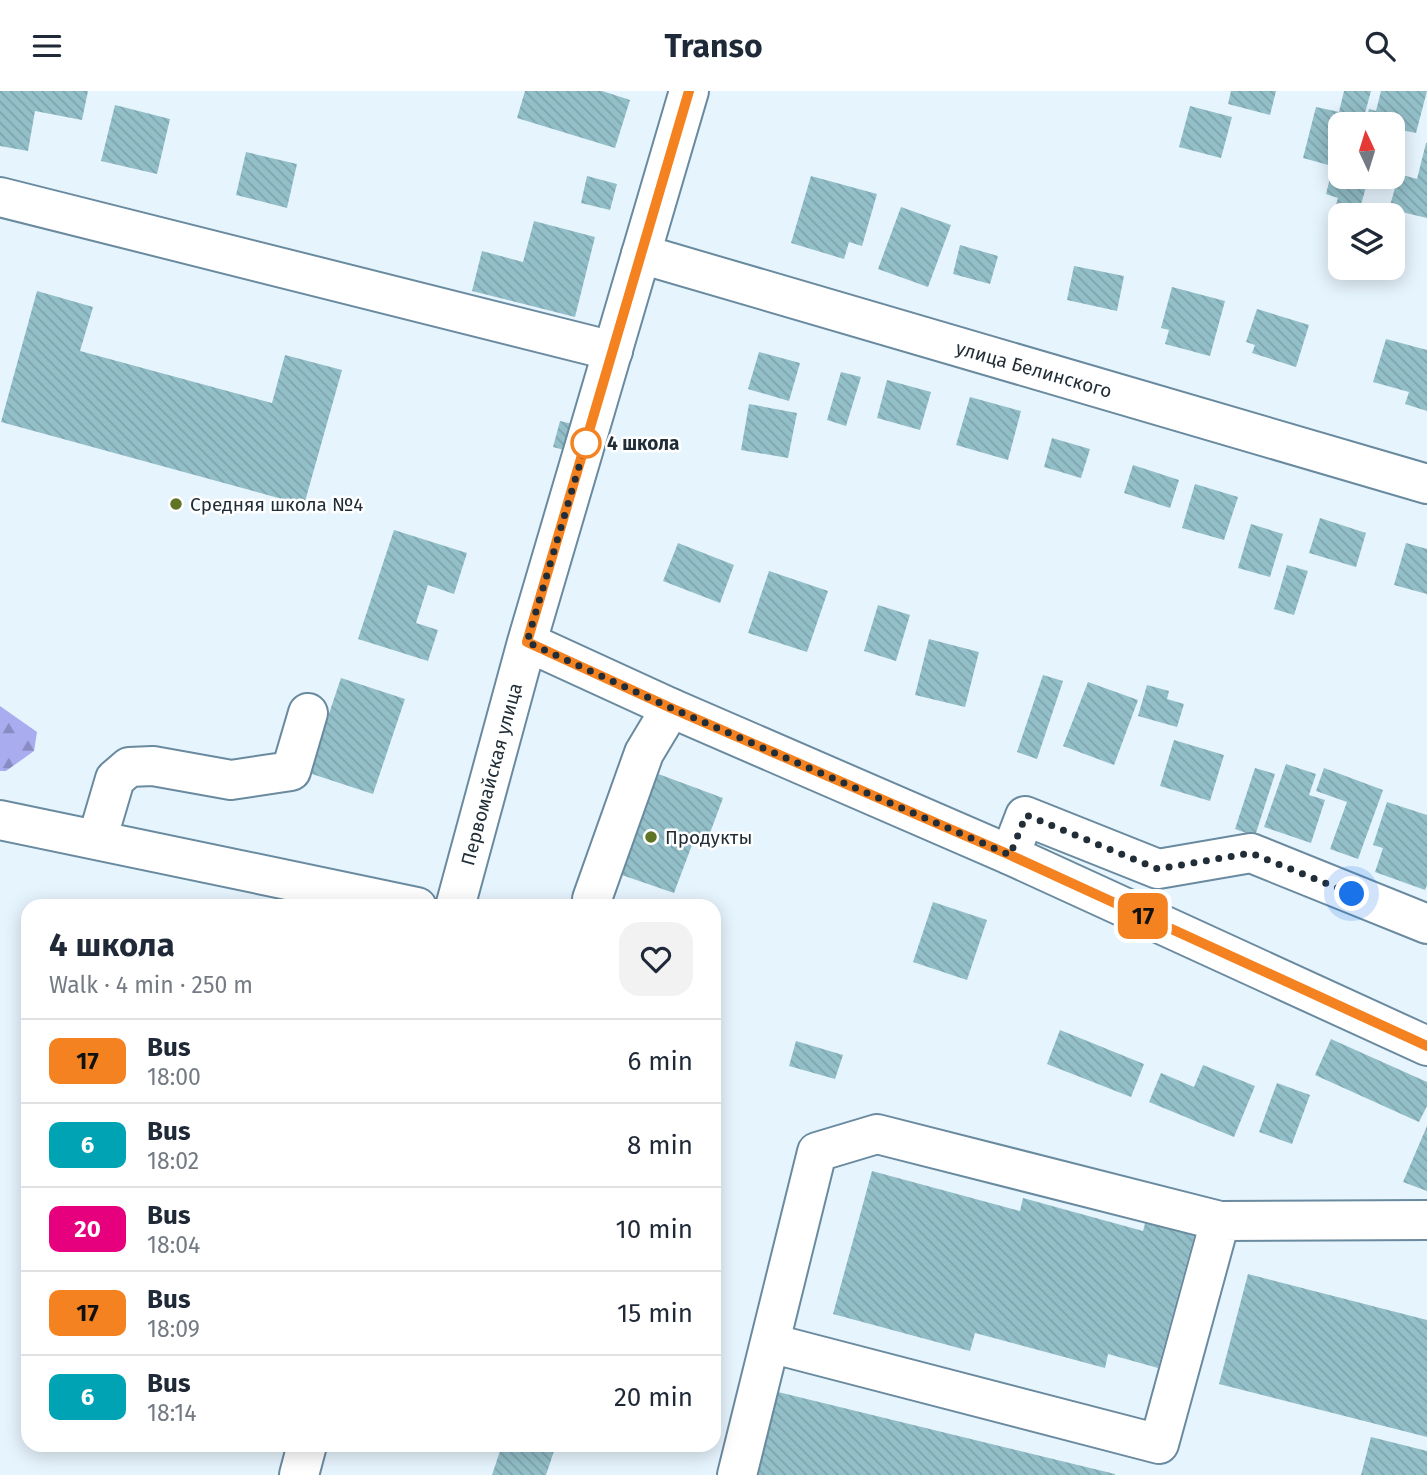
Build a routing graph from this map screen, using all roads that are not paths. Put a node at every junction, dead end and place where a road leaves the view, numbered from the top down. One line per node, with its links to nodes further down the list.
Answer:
1 (689, 91): 3 (street, Первомайская улица)
2 (0, 197): 4 (street)
3 (641, 254): 4 (street, Первомайская улица); 5 (street, улица Белинского)
4 (613, 351): 6 (street, Первомайская улица)
5 (1427, 484)
6 (527, 642): 7 (street); 13 (street, Первомайская улица)
7 (671, 708): 11 (street); 14 (street)
8 (308, 713): 10 (street)
9 (0, 820): 10 (street)
10 (97, 840): 12 (street)
11 (1010, 855): 15 (street); 16 (street)
12 (379, 899)
13 (457, 899)
14 (592, 899)
15 (1427, 924)
16 (1427, 1046)
17 (1427, 1220): 18 (street)
18 (1220, 1221): 19 (street); 19 (street)
19 (770, 1343): 22 (street)
20 (305, 1452): 21 (street)
21 (299, 1475)
22 (737, 1475)

